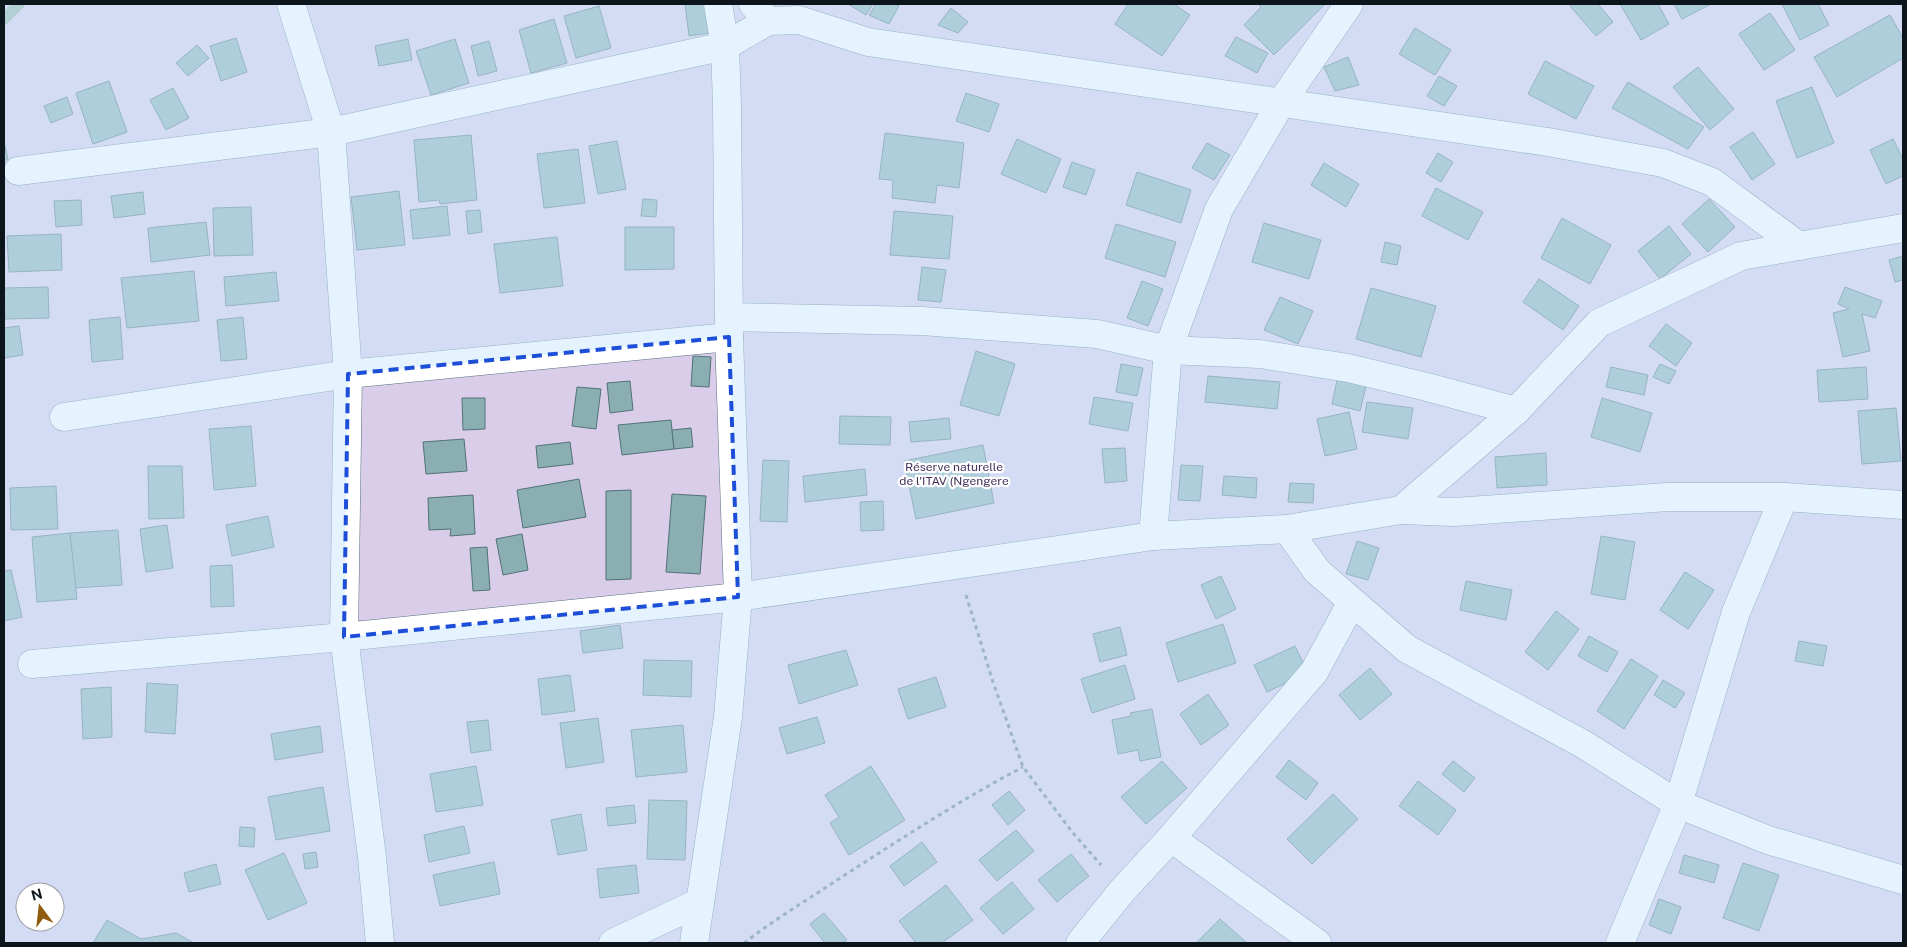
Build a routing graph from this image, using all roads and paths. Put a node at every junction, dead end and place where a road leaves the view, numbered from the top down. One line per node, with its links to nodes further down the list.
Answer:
1 (291, 4): 8 (street)
2 (718, 4): 6 (street)
3 (1349, 4): 7 (street)
4 (760, 12): 5 (street); 6 (street)
5 (809, 12): 7 (street)
6 (725, 46): 8 (street); 12 (street)
7 (1281, 103): 11 (street); 13 (street)
8 (331, 132): 9 (street); 14 (street)
9 (18, 171)
10 (1903, 228): 11 (street)
11 (1799, 246): 15 (street)
12 (729, 327): 13 (street); 14 (street); 23 (street)
13 (1168, 350): 15 (street); 21 (street)
14 (348, 374): 16 (street); 25 (street)
15 (1516, 411): 19 (street)
16 (64, 417)
17 (1784, 497): 18 (street); 19 (street); 28 (street)
18 (1903, 505)
19 (1401, 510): 20 (street)
20 (1287, 529): 21 (street); 24 (street)
21 (1153, 536): 22 (street)
22 (957, 565): 23 (street); 27 (path)
23 (738, 597): 25 (street); 32 (street)
24 (1352, 602): 28 (street); 29 (street)
25 (344, 637): 26 (street); 33 (street)
26 (32, 664)
27 (1023, 767): 31 (path); 36 (path)
28 (1678, 804): 30 (street); 39 (street)
29 (1171, 838): 31 (street); 38 (street)
30 (1903, 880)
31 (1122, 891): 37 (street)
32 (700, 902): 34 (street); 35 (street)
33 (380, 943)
34 (613, 943)
35 (694, 943)
36 (744, 943)
37 (1080, 943)
38 (1317, 943)
39 (1620, 943)

